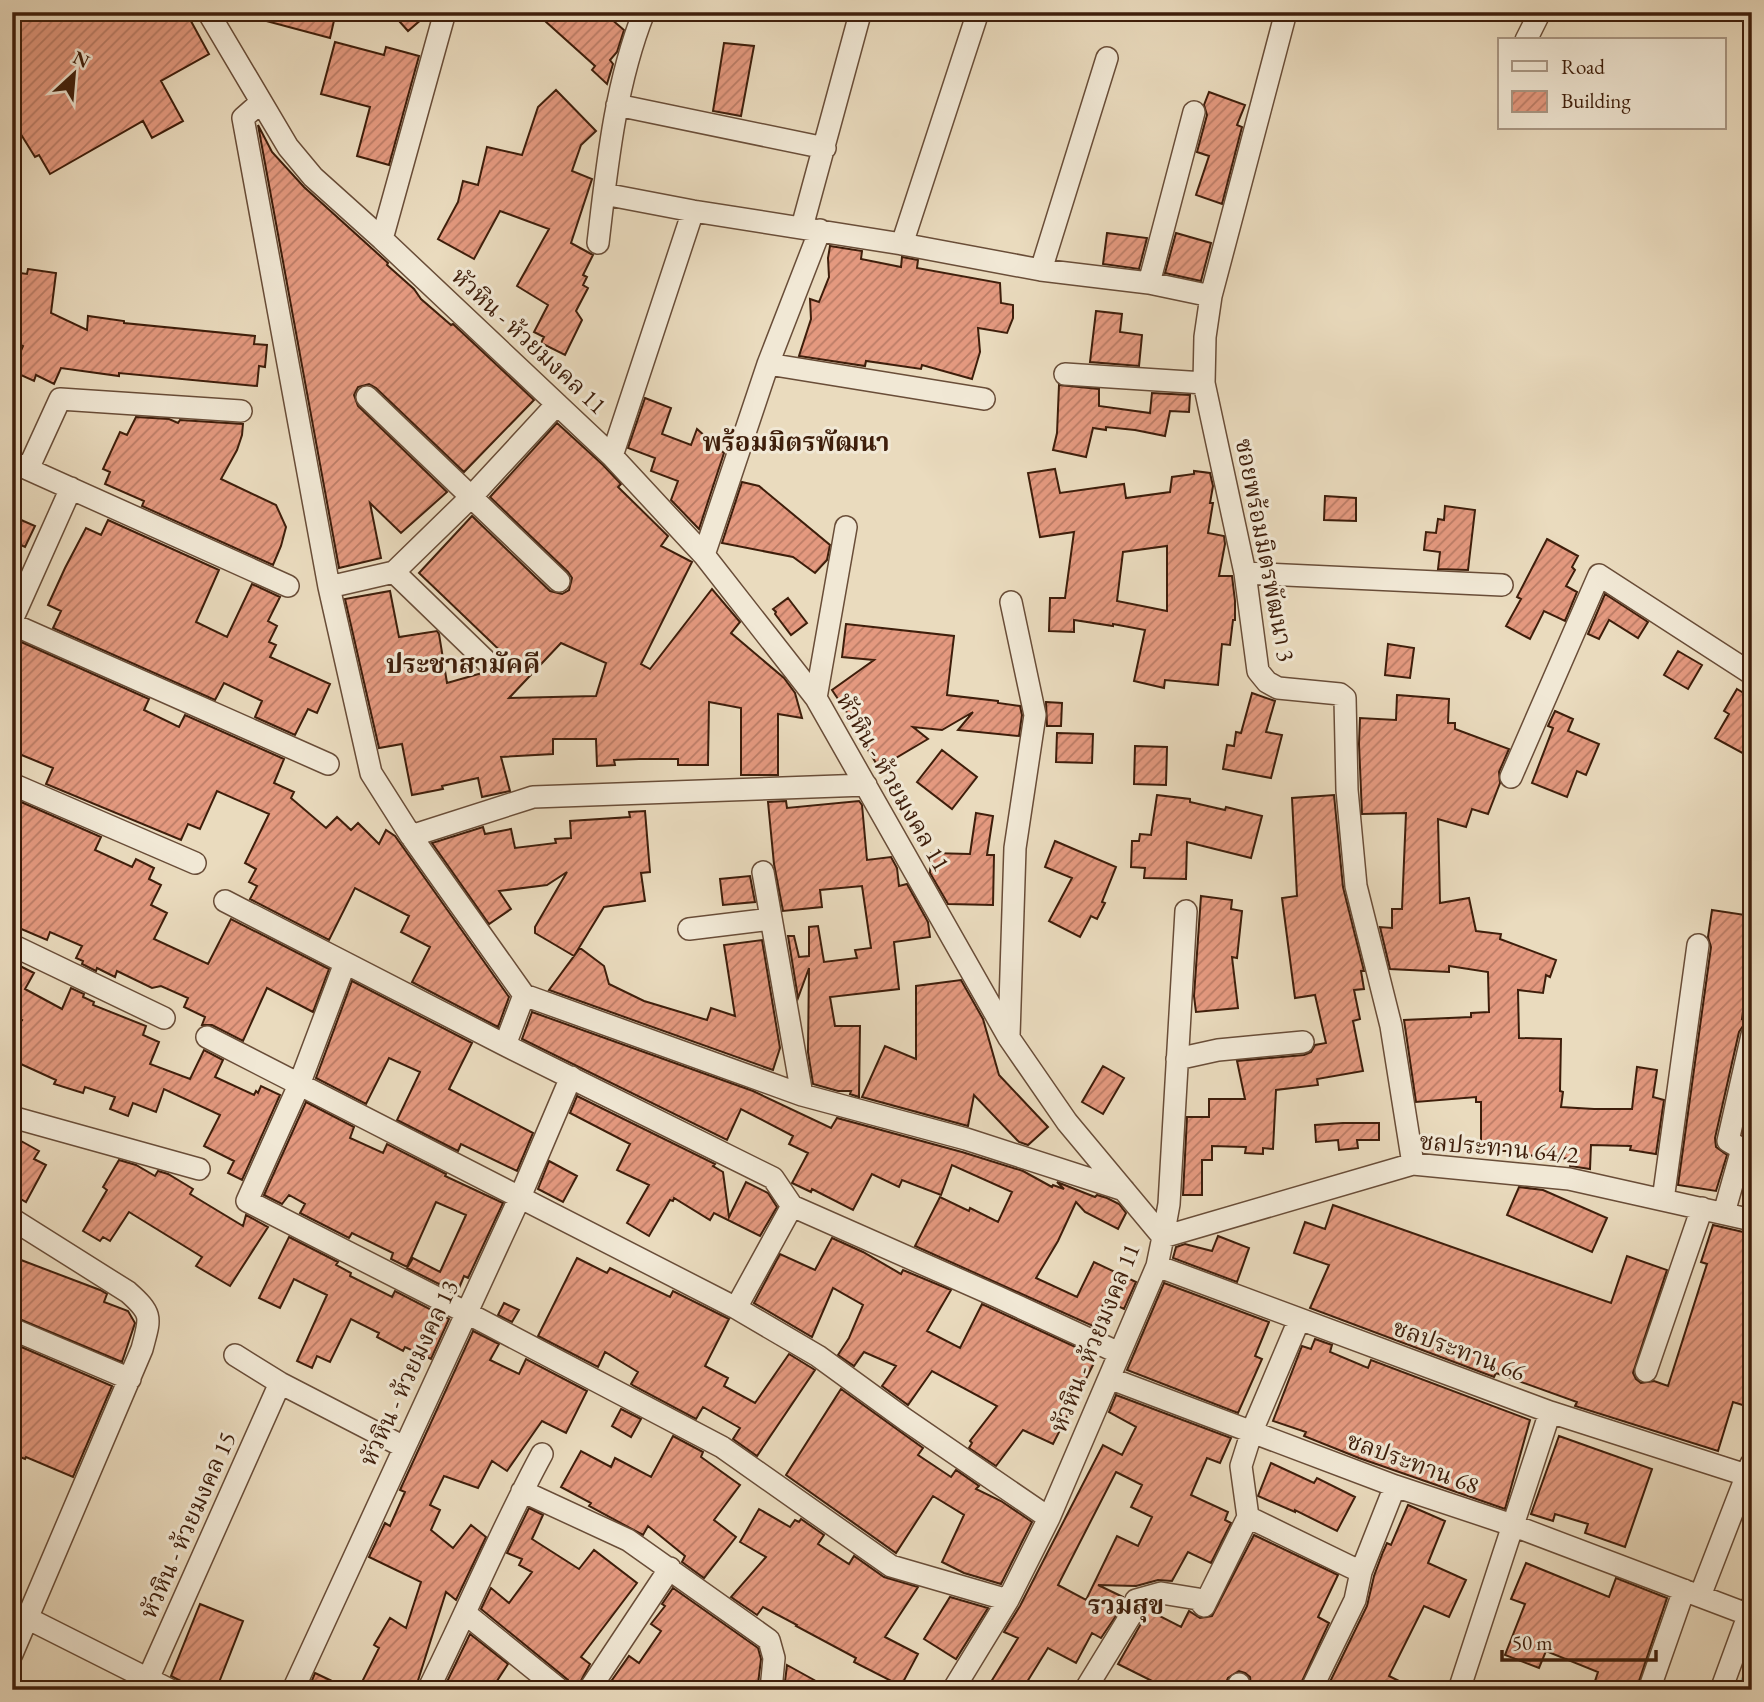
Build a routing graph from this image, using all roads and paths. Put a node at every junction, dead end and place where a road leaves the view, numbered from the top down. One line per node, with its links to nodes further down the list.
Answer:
1 (208, 12): 10 (street, หัวหิน - ห้วยมงคล 11)
2 (445, 12): 17 (street)
3 (644, 12): 11 (street)
4 (853, 12): 13 (street)
5 (978, 12): 19 (street)
6 (1286, 12): 22 (street, ซอยพร้อมมิตรพัฒนา 3)
7 (1541, 12): 8 (street)
8 (1526, 38)
9 (1107, 58): 20 (street)
10 (260, 103): 17 (street, หัวหิน - ห้วยมงคล 11); 41 (street)
11 (618, 105): 13 (street); 14 (street)
12 (1194, 112): 21 (street)
13 (825, 148): 16 (street)
14 (604, 194): 15 (street); 18 (street)
15 (692, 211): 16 (street); 30 (street)
16 (811, 229): 19 (street); 23 (street)
17 (382, 239): 28 (street, หัวหิน - ห้วยมงคล 11)
18 (598, 243)
19 (902, 244): 20 (street)
20 (1041, 270): 21 (street)
21 (1149, 283): 22 (street)
22 (1212, 296): 25 (street, ซอยพร้อมมิตรพัฒนา 3)
23 (768, 364): 27 (street); 35 (street)
24 (1065, 374): 25 (street)
25 (1204, 383): 37 (street, ซอยพร้อมมิตรพัฒนา 3)
26 (367, 397): 33 (street)
27 (984, 399)
28 (557, 404): 30 (street, หัวหิน - ห้วยมงคล 11); 33 (street)
29 (241, 411): 31 (street)
30 (612, 456): 35 (street, หัวหิน - ห้วยมงคล 11)
31 (20, 466): 32 (street)
32 (71, 488): 40 (street); 43 (street)
33 (472, 496): 36 (street); 38 (street)
34 (846, 527): 46 (street)
35 (704, 555): 46 (street, หัวหิน - ห้วยมงคล 11)
36 (394, 572): 41 (street); 44 (street)
37 (1245, 573): 39 (street); 73 (street, ซอยพร้อมมิตรพัฒนา 3)
38 (559, 581)
39 (1502, 585)
40 (288, 586)
41 (329, 587): 51 (street)
42 (1011, 602): 65 (street)
43 (12, 622): 47 (street)
44 (485, 660)
45 (1752, 674): 48 (street)
46 (816, 698): 50 (street, หัวหิน - ห้วยมงคล 11)
47 (328, 764)
48 (1511, 777)
49 (12, 784): 52 (street)
50 (866, 785): 51 (street); 65 (street, หัวหิน - ห้วยมงคล 11)
51 (411, 836): 61 (street)
52 (195, 863)
53 (763, 872): 56 (street)
54 (225, 901): 60 (street)
55 (1186, 911): 68 (street)
56 (771, 919): 57 (street); 71 (street)
57 (689, 929)
58 (12, 945): 62 (street)
59 (1698, 946): 77 (street)
60 (345, 963): 67 (street); 70 (street)
61 (524, 995): 67 (street); 71 (street)
62 (164, 1018)
63 (1752, 1035): 80 (street)
64 (206, 1037): 70 (street)
65 (1009, 1038): 75 (street, หัวหิน - ห้วยมงคล 11)
66 (1303, 1042): 68 (street)
67 (505, 1045): 69 (street)
68 (1177, 1059): 83 (street)
69 (571, 1077): 76 (street, หัวหิน - ห้วยมงคล 13); 78 (street)
70 (299, 1085): 76 (street); 86 (street)
71 (802, 1095): 75 (street)
72 (12, 1117): 74 (street)
73 (1413, 1164): 77 (street, ชลประทาน 64/2); 83 (street, ชลประทาน 64/2)
74 (199, 1169)
75 (1126, 1190): 83 (street, หัวหิน - ห้วยมงคล 11)
76 (520, 1197): 85 (street); 86 (street, หัวหิน - ห้วยมงคล 13)
77 (1663, 1200): 79 (street, ชลประทาน 64/2)
78 (792, 1206): 85 (street); 89 (street)
79 (1702, 1208): 80 (street, ชลประทาน 64/2); 91 (street)
80 (1724, 1213): 82 (street, ชลประทาน 64/2)
81 (12, 1219): 93 (street)
82 (1752, 1220)
83 (1163, 1237): 84 (street, หัวหิน - ห้วยมงคล 11)
84 (1157, 1266): 87 (street, ชลประทาน 66); 89 (street, หัวหิน - ห้วยมงคล 11)
85 (736, 1308): 103 (street)
86 (467, 1313): 97 (street, หัวหิน - ห้วยมงคล 13); 108 (street)
87 (1299, 1320): 95 (street, ชลประทาน 66); 96 (street)
88 (12, 1329): 93 (street)
89 (1119, 1353): 92 (street, หัวหิน - ห้วยมงคล 11)
90 (235, 1355): 94 (street)
91 (1646, 1371)
92 (1109, 1378): 96 (street, ชลประทาน 68); 103 (street, หัวหิน - ห้วยมงคล 11)
93 (130, 1379): 111 (street)
94 (280, 1383): 97 (street); 113 (street, หัวหิน - ห้วยมงคล 15)
95 (1550, 1412): 99 (street, ชลประทาน 66); 104 (street)
96 (1252, 1431): 100 (street, ชลประทาน 68); 102 (street)
97 (404, 1447): 115 (street, หัวหิน - ห้วยมงคล 13)
98 (542, 1454): 101 (street)
99 (1749, 1469): 107 (street)
100 (1395, 1486): 104 (street, ชลประทาน 68); 106 (street)
101 (522, 1491): 105 (street); 110 (street)
102 (1248, 1517): 106 (street); 121 (street)
103 (1049, 1518): 108 (street, หัวหิน - ห้วยมงคล 11)
104 (1512, 1525): 107 (street, ชลประทาน 68); 123 (street)
105 (670, 1569): 118 (street); 119 (street)
106 (1361, 1572): 122 (street)
107 (1692, 1593): 109 (street, ชลประทาน 68); 124 (street)
108 (1008, 1600): 120 (street, หัวหิน - ห้วยมงคล 11)
109 (1751, 1612): 125 (street)
110 (466, 1614): 116 (street); 117 (street)
111 (27, 1618): 112 (street); 113 (street)
112 (12, 1654)
113 (145, 1684): 114 (street)
114 (170, 1690)
115 (293, 1690)
116 (428, 1690)
117 (560, 1690)
118 (589, 1690)
119 (771, 1690)
120 (953, 1690)
121 (1085, 1690)
122 (1311, 1690)
123 (1459, 1690)
124 (1649, 1690)
125 (1721, 1690)

